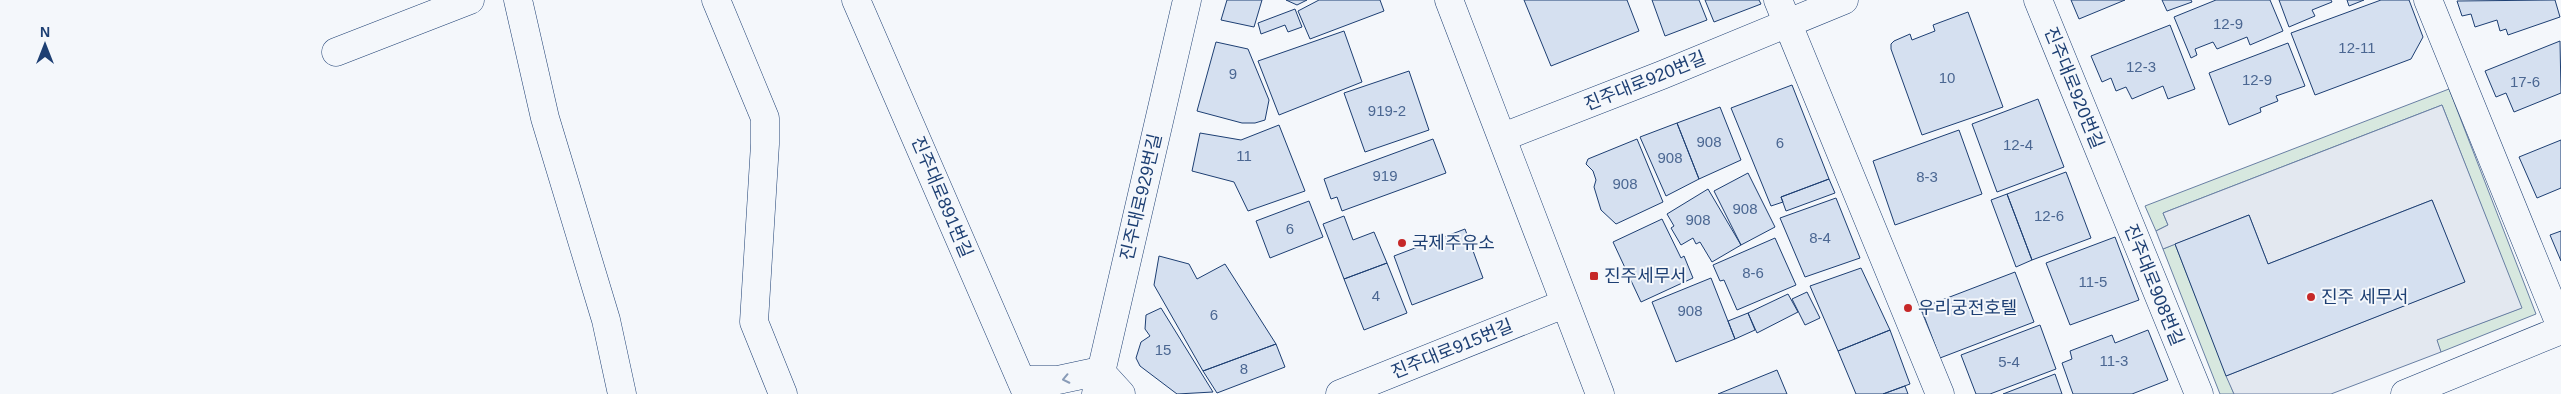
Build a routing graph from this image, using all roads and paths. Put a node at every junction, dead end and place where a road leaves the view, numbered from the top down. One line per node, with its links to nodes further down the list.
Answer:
1 (470, 0): 11 (street)
2 (518, 0): 18 (street)
3 (716, 0): 19 (street)
4 (856, 0): 17 (street, 진주대로891번길)
5 (1187, 0): 16 (street, 진주대로929번길)
6 (1449, 0): 12 (street)
7 (1844, 0): 10 (street, 진주대로920번길)
8 (2038, 0): 13 (street, 진주대로920번길)
9 (2428, 0): 15 (street)
10 (1783, 12): 12 (street, 진주대로920번길); 23 (street)
11 (336, 52)
12 (1503, 137): 14 (street)
13 (2109, 175): 24 (street, 진주대로908번길)
14 (1564, 304): 21 (street, 진주대로915번길); 22 (street)
15 (2561, 328): 25 (street)
16 (1098, 382): 17 (street, one-way to 17); 20 (street)
17 (1024, 387)
18 (622, 394)
19 (784, 394)
20 (1121, 394)
21 (1340, 394)
22 (1600, 394)
23 (1940, 394)
24 (2199, 394)
25 (2405, 394)

